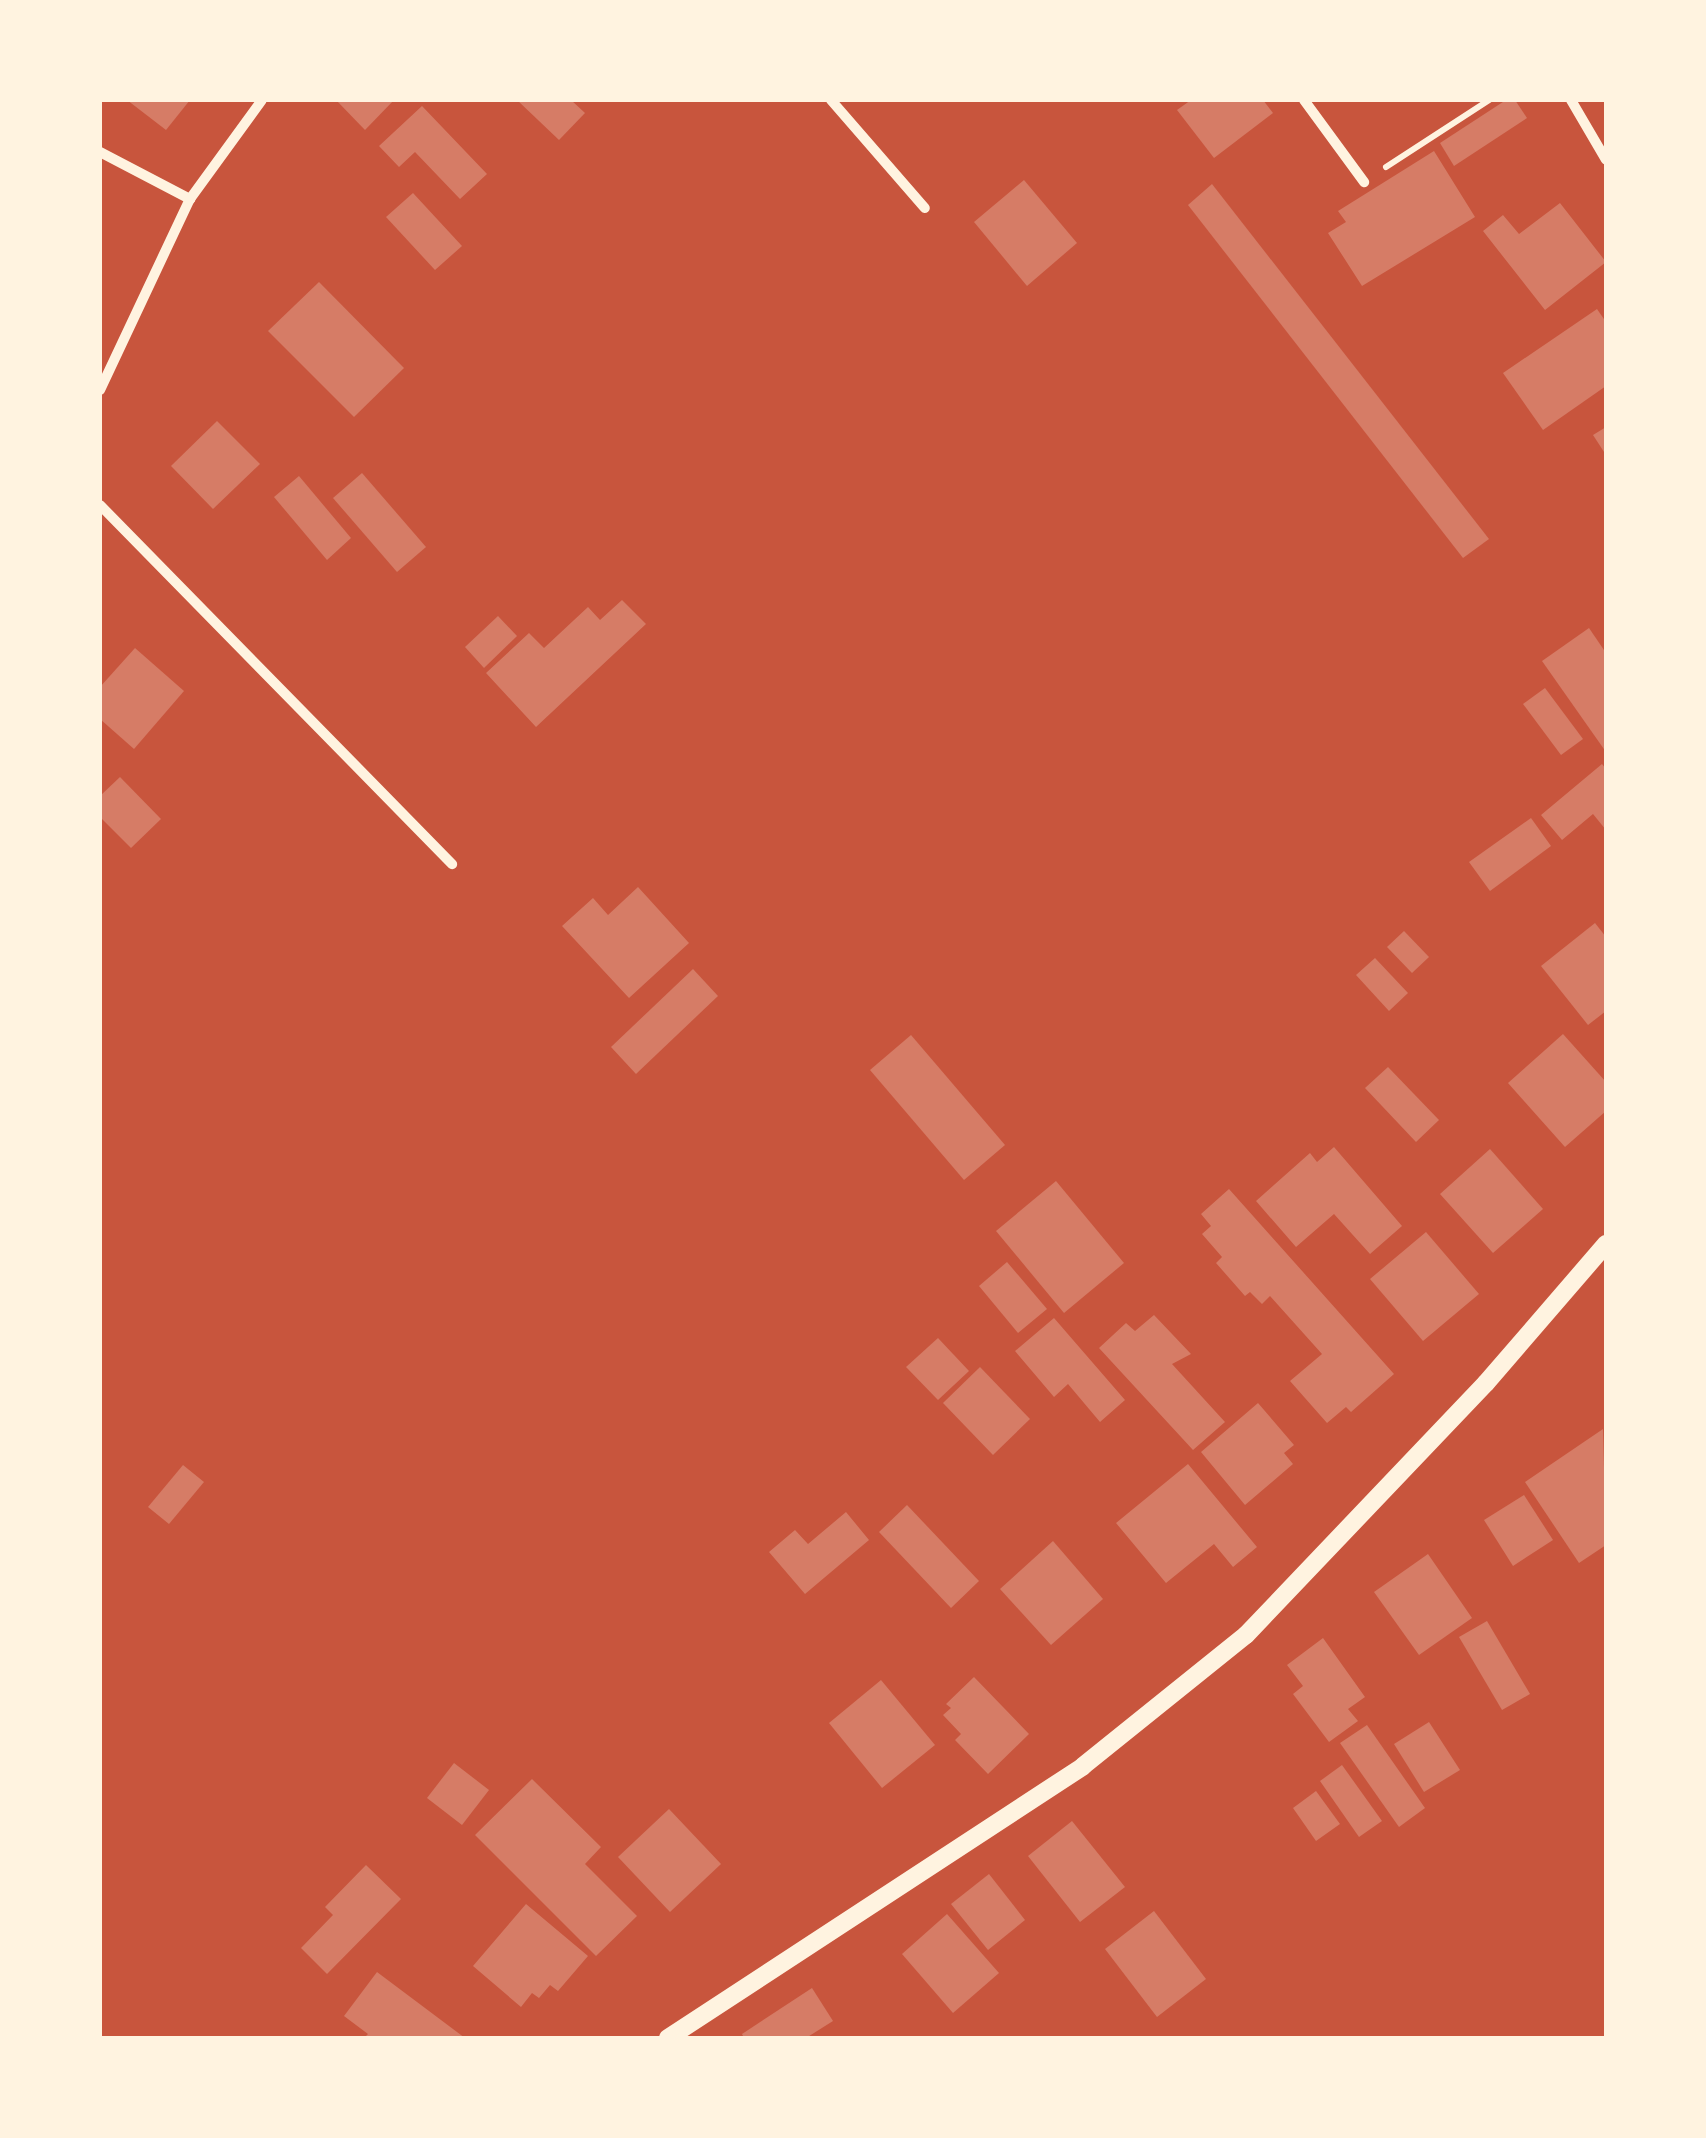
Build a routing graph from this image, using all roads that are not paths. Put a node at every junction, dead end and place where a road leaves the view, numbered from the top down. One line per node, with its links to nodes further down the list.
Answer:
1 (262, 100): 8 (street)
2 (831, 100): 9 (street)
3 (1304, 100): 7 (street)
4 (1571, 100): 6 (street)
5 (100, 152): 8 (street)
6 (1606, 160)
7 (1364, 182)
8 (190, 199): 10 (street)
9 (925, 208)
10 (100, 390)
11 (100, 505): 12 (street)
12 (452, 864)
13 (1606, 1244): 14 (street)
14 (668, 2038)

